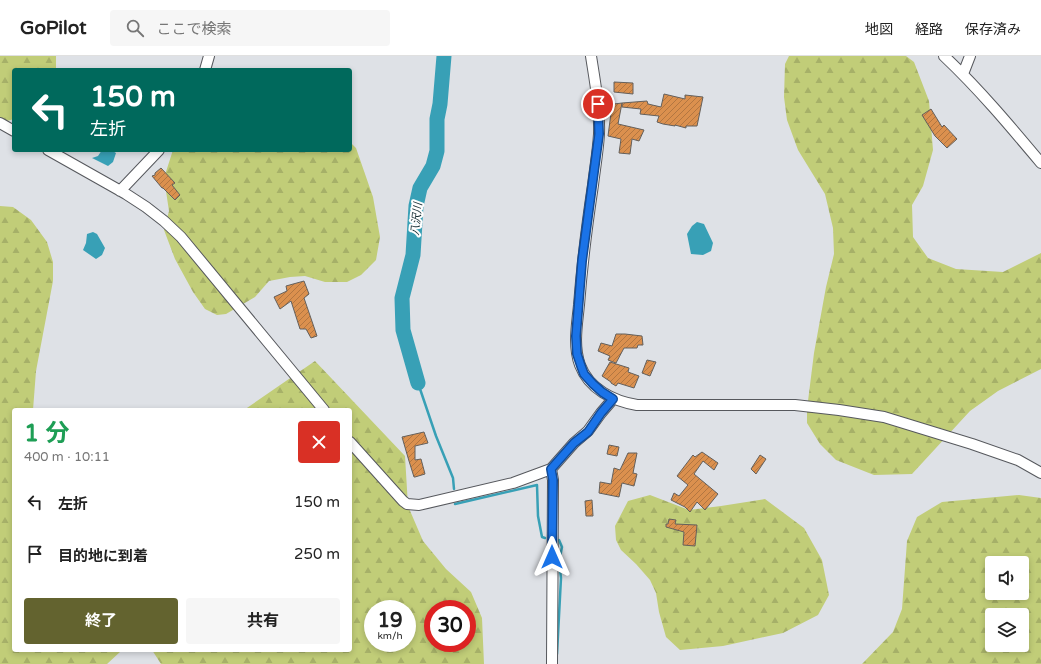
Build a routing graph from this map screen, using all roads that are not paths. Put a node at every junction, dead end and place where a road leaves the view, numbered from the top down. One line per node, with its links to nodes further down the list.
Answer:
1 (209, 56): 5 (street)
2 (591, 56): 13 (street)
3 (944, 56): 6 (street)
4 (970, 56): 6 (street)
5 (206, 68)
6 (963, 74): 11 (street)
7 (0, 123): 8 (street)
8 (12, 130)
9 (52, 152): 12 (street)
10 (157, 152): 12 (street)
11 (1041, 163)
12 (120, 191): 14 (street)
13 (613, 399): 16 (street); 17 (street)
14 (322, 408)
15 (352, 444): 16 (street)
16 (551, 469): 18 (street)
17 (1041, 473)
18 (552, 664)

